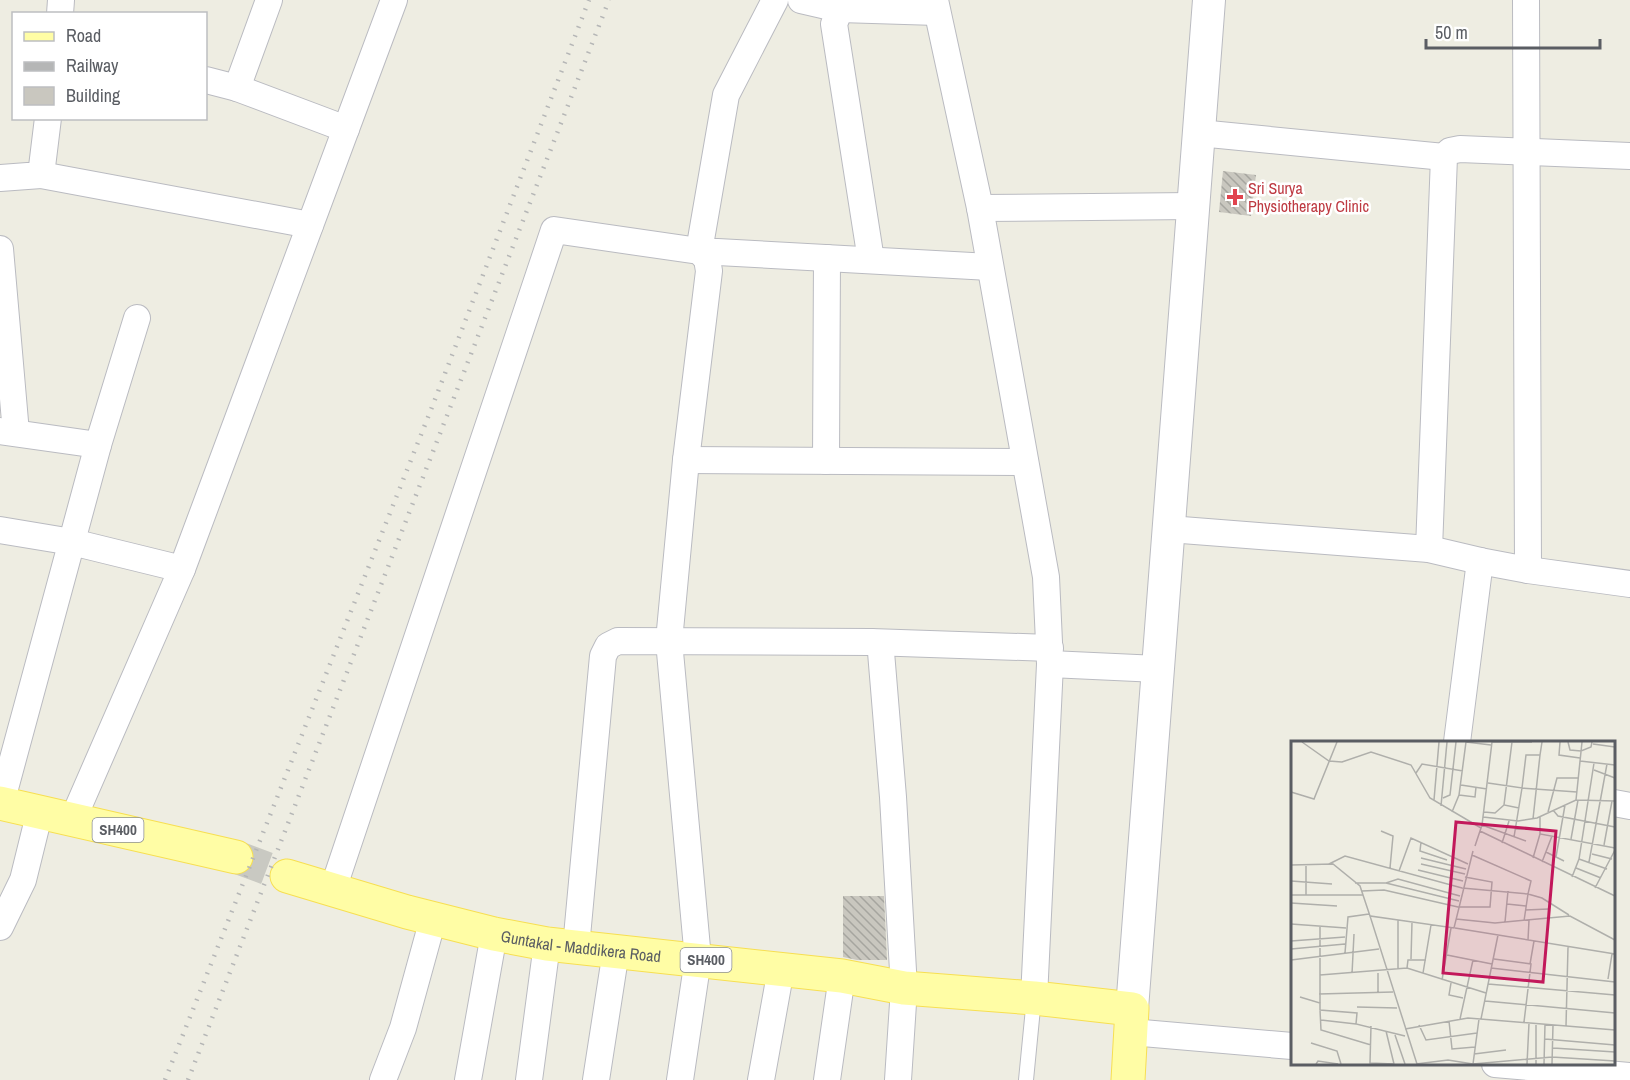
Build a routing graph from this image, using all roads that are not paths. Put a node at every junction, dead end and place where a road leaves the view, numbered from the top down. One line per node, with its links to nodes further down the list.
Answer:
1 (269, 0): 10 (street)
2 (394, 0): 12 (street)
3 (775, 0): 23 (street)
4 (801, 0): 8 (street)
5 (1209, 0): 13 (street)
6 (1526, 0): 14 (street)
7 (936, 6): 8 (street); 20 (street)
8 (840, 9): 25 (street)
9 (207, 80): 10 (street)
10 (237, 88): 12 (street)
11 (48, 120): 17 (street)
12 (346, 129): 21 (street)
13 (1199, 133): 16 (street); 19 (street)
14 (1527, 152): 15 (street); 16 (street); 39 (street)
15 (1630, 156)
16 (1444, 158): 36 (street)
17 (40, 175): 18 (street); 21 (street)
18 (0, 178)
19 (1193, 206): 20 (street); 33 (street)
20 (980, 208): 26 (street)
21 (310, 225): 38 (street)
22 (0, 249): 28 (street)
23 (699, 251): 24 (street); 30 (street); 53 (street)
24 (827, 258): 25 (street); 31 (street)
25 (871, 260): 26 (street)
26 (990, 267): 32 (street)
27 (137, 318): 29 (street)
28 (8, 432): 29 (street)
29 (98, 445): 35 (street)
30 (686, 460): 31 (street); 41 (street)
31 (826, 460): 32 (street)
32 (1025, 462): 43 (street)
33 (1168, 529): 36 (street); 44 (street)
34 (0, 530): 35 (street)
35 (72, 542): 38 (street); 46 (street)
36 (1429, 549): 37 (street)
37 (1480, 561): 39 (street); 45 (street)
38 (182, 569): 50 (street)
39 (1528, 570): 40 (street)
40 (1630, 584)
41 (669, 641): 42 (street); 57 (street); 59 (street)
42 (871, 642): 43 (street); 62 (street)
43 (1050, 656): 44 (street); 63 (street)
44 (1158, 669): 64 (street)
45 (1457, 741)
46 (1, 803): 49 (main road, SH400)
47 (1615, 803): 48 (street)
48 (1630, 806)
49 (40, 811): 50 (main road, SH400); 55 (street)
50 (73, 819): 51 (main road, SH400)
51 (236, 857)
52 (287, 876): 53 (main road, Guntakal - Maddikera Road / SH400)
53 (333, 889): 54 (main road, Guntakal - Maddikera Road / SH400)
54 (433, 919): 56 (main road, Guntakal - Maddikera Road / SH400); 68 (street)
55 (0, 927)
56 (494, 934): 57 (main road, Guntakal - Maddikera Road / SH400); 69 (street)
57 (561, 946): 58 (main road, Guntakal - Maddikera Road / SH400); 70 (street)
58 (616, 951): 59 (main road, Guntakal - Maddikera Road / SH400); 71 (street)
59 (698, 959): 60 (main road, Guntakal - Maddikera Road / SH400); 72 (street)
60 (781, 969): 61 (main road, Guntakal - Maddikera Road / SH400); 73 (street)
61 (842, 976): 62 (main road, Guntakal - Maddikera Road / SH400); 74 (street)
62 (904, 988): 63 (main road, Guntakal - Maddikera Road / SH400); 75 (street)
63 (1034, 998): 64 (main road, Guntakal - Maddikera Road / SH400); 76 (lane)
64 (1132, 1021): 65 (street); 77 (main road)
65 (1291, 1046)
66 (1506, 1065): 67 (street)
67 (1630, 1076)
68 (384, 1080)
69 (468, 1080)
70 (529, 1080)
71 (596, 1080)
72 (680, 1080)
73 (761, 1080)
74 (827, 1080)
75 (898, 1080)
76 (1026, 1080)
77 (1128, 1080)

